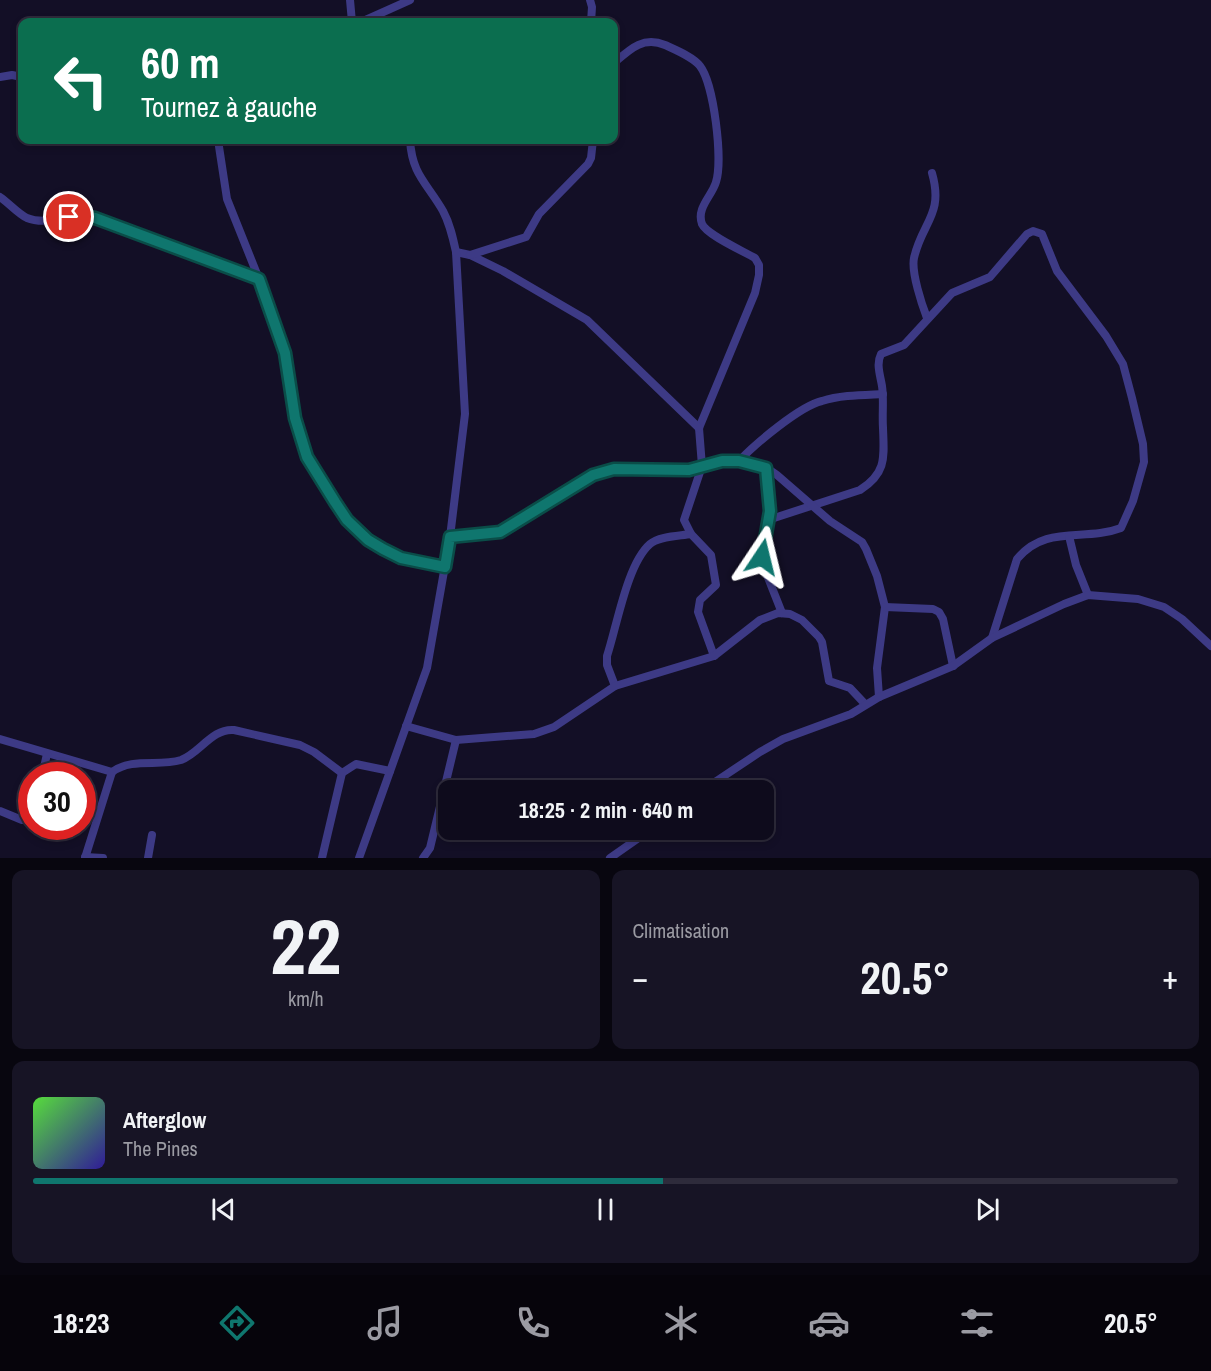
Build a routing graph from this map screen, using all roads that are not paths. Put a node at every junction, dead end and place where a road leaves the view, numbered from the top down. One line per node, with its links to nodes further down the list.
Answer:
1 (350, 0): 4 (street)
2 (410, 0): 5 (street)
3 (590, 0): 6 (street)
4 (352, 18)
5 (370, 18)
6 (591, 18)
7 (618, 60): 20 (street)
8 (18, 76): 9 (street)
9 (0, 77)
10 (219, 144): 17 (street)
11 (410, 144): 15 (street)
12 (593, 144): 16 (street)
13 (932, 173): 18 (street)
14 (0, 197): 17 (street)
15 (456, 252): 16 (street); 28 (street)
16 (470, 255): 20 (street)
17 (259, 279): 29 (street)
18 (927, 318): 19 (street); 27 (street)
19 (883, 394): 21 (street); 24 (street)
20 (699, 428): 22 (street)
21 (739, 461): 22 (street); 23 (street)
22 (702, 466): 26 (street); 28 (street)
23 (766, 468): 24 (street); 25 (street)
24 (813, 507): 25 (street); 31 (street)
25 (768, 520): 32 (street)
26 (691, 534): 35 (street); 37 (street)
27 (1070, 536): 30 (street); 33 (street)
28 (450, 537): 29 (street)
29 (445, 567): 40 (street)
30 (1088, 595): 33 (street); 34 (street)
31 (885, 608): 36 (street); 38 (street)
32 (782, 613): 35 (street); 39 (street)
33 (992, 638): 36 (street)
34 (1211, 646)
35 (714, 656): 37 (street)
36 (953, 666): 38 (street)
37 (615, 686): 42 (street)
38 (879, 697): 39 (street)
39 (866, 704): 48 (street)
40 (406, 726): 42 (street); 45 (street)
41 (0, 739): 43 (street)
42 (456, 740): 58 (street)
43 (48, 754): 44 (street); 46 (street)
44 (46, 762)
45 (390, 771): 47 (street); 57 (street)
46 (112, 772): 47 (street); 53 (street)
47 (342, 773): 56 (street)
48 (718, 780)
49 (0, 811): 50 (street)
50 (18, 818)
51 (152, 835): 55 (street)
52 (636, 840): 59 (street)
53 (85, 857): 54 (street)
54 (103, 858)
55 (148, 858)
56 (322, 858)
57 (359, 858)
58 (423, 858)
59 (610, 858)

